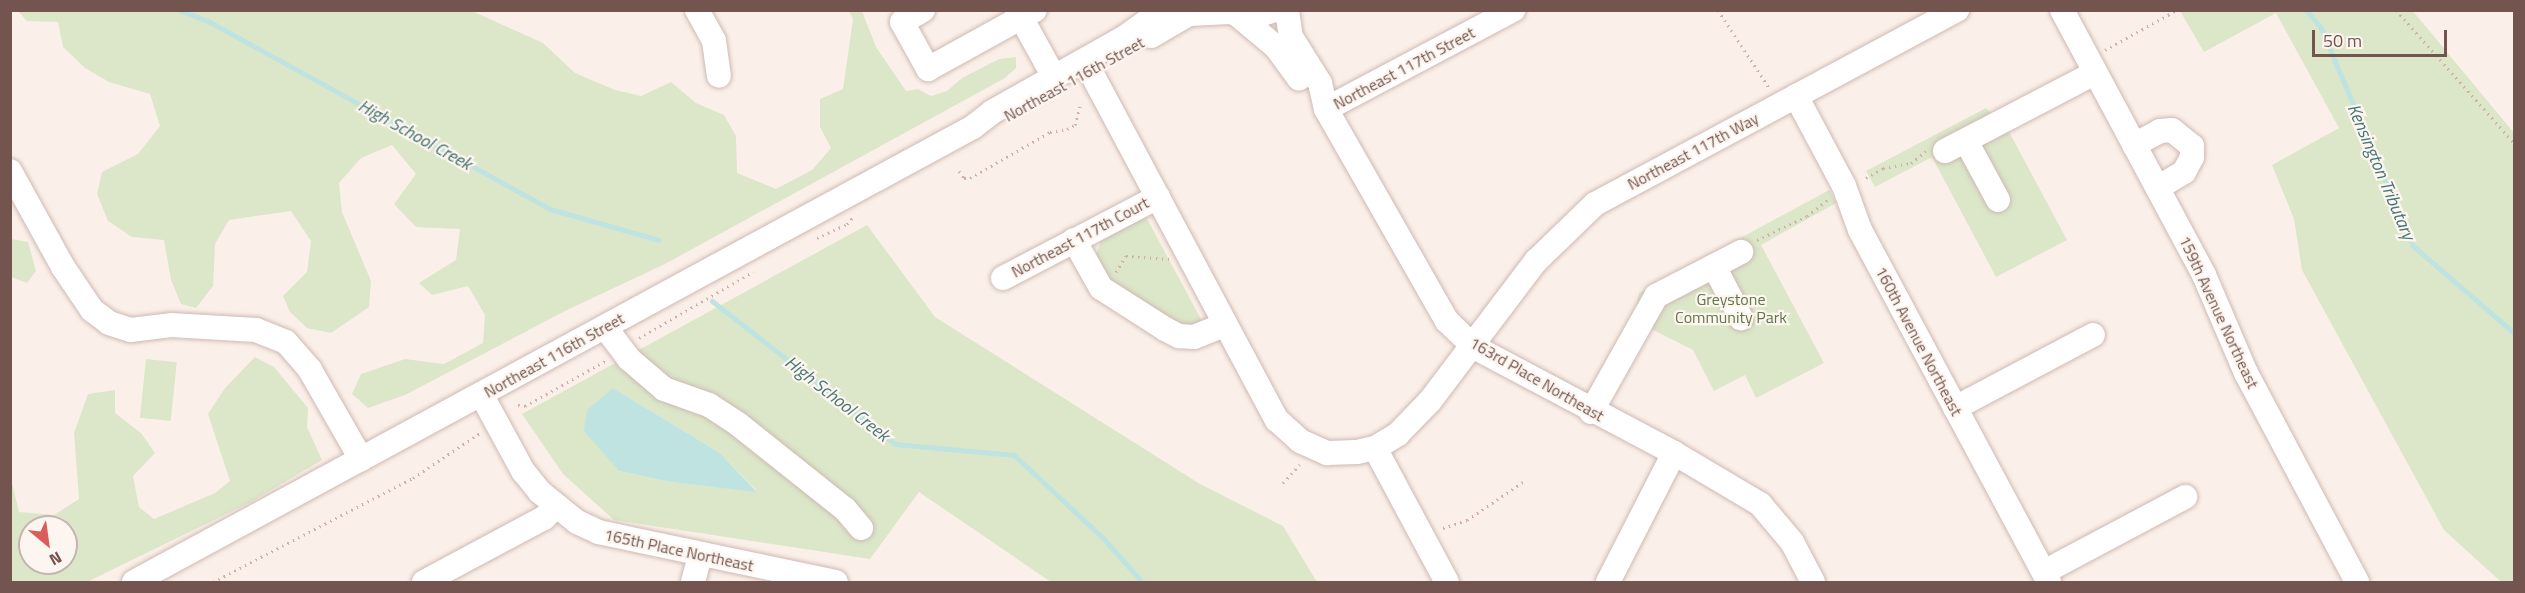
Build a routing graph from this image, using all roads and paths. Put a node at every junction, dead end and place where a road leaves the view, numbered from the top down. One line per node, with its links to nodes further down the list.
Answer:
1 (697, 10): 16 (street)
2 (923, 10): 12 (street)
3 (1162, 10): 15 (street, Northeast 116th Street)
4 (1275, 10): 13 (street, Northeast 116th Street)
5 (1287, 10): 21 (street, 163rd Place Northeast)
6 (1513, 10): 21 (street, Northeast 117th Street)
7 (1718, 10): 18 (path)
8 (1957, 10): 19 (street, Northeast 117th Way)
9 (2062, 10): 14 (street, 159th Avenue Northeast)
10 (2177, 10): 14 (path)
11 (2396, 10): 23 (path)
12 (1025, 13): 17 (street)
13 (1233, 13): 15 (street, Northeast 116th Street); 21 (street, 163rd Place Northeast)
14 (2098, 62): 24 (street, 159th Avenue Northeast); 25 (street)
15 (1088, 67): 17 (street, Northeast 116th Street); 22 (street, Northeast 116th Street); 30 (street)
16 (719, 76)
17 (1054, 77): 22 (street, Northeast 116th Street)
18 (1769, 88)
19 (1796, 96): 47 (street, Northeast 117th Way); 51 (street, 160th Avenue Northeast)
20 (1080, 106): 27 (path)
21 (1326, 109): 47 (street, 163rd Place Northeast)
22 (973, 127): 44 (street, Northeast 116th Street)
23 (2514, 143)
24 (2134, 145): 29 (street, 159th Avenue Northeast); 29 (street)
25 (1955, 146): 28 (path); 32 (street)
26 (10, 171): 56 (street)
27 (959, 171)
28 (1866, 178)
29 (2157, 188): 74 (street, 159th Avenue Northeast)
30 (1158, 197): 35 (street, Northeast 117th Court); 43 (street)
31 (1830, 198): 36 (path)
32 (1998, 200)
33 (855, 214): 34 (path)
34 (811, 240)
35 (1074, 240): 40 (street, Northeast 117th Court); 41 (street)
36 (1741, 252): 38 (street)
37 (1171, 259): 41 (path)
38 (1713, 266): 42 (street); 52 (street)
39 (763, 267): 46 (path)
40 (1003, 278)
41 (1106, 291): 43 (street)
42 (1741, 318)
43 (1224, 325): 54 (street)
44 (605, 327): 49 (street, Northeast 116th Street); 62 (street)
45 (2093, 335): 51 (street)
46 (636, 339)
47 (1474, 347): 52 (street, 163rd Place Northeast); 54 (street, Northeast 117th Way)
48 (616, 355): 50 (path)
49 (481, 394): 56 (street, Northeast 116th Street); 61 (street, 165th Place Northeast)
50 (518, 405)
51 (1954, 408): 65 (street, 160th Avenue Northeast)
52 (1591, 412): 55 (street, 163rd Place Northeast)
53 (481, 432): 67 (path)
54 (1375, 448): 71 (street)
55 (1674, 453): 72 (street); 73 (street, 163rd Place Northeast)
56 (361, 459): 66 (street, Northeast 116th Street)
57 (1302, 463): 59 (path)
58 (1523, 482): 63 (path)
59 (1283, 483)
60 (2185, 497): 65 (street)
61 (556, 506): 64 (street, 165th Place Northeast); 68 (street)
62 (861, 528)
63 (1434, 531)
64 (700, 556): 69 (street); 70 (street, 165th Place Northeast)
65 (2046, 577)
66 (134, 582)
67 (213, 582)
68 (424, 582)
69 (693, 582)
70 (836, 582)
71 (1447, 582)
72 (1608, 582)
73 (1814, 582)
74 (2357, 582)

